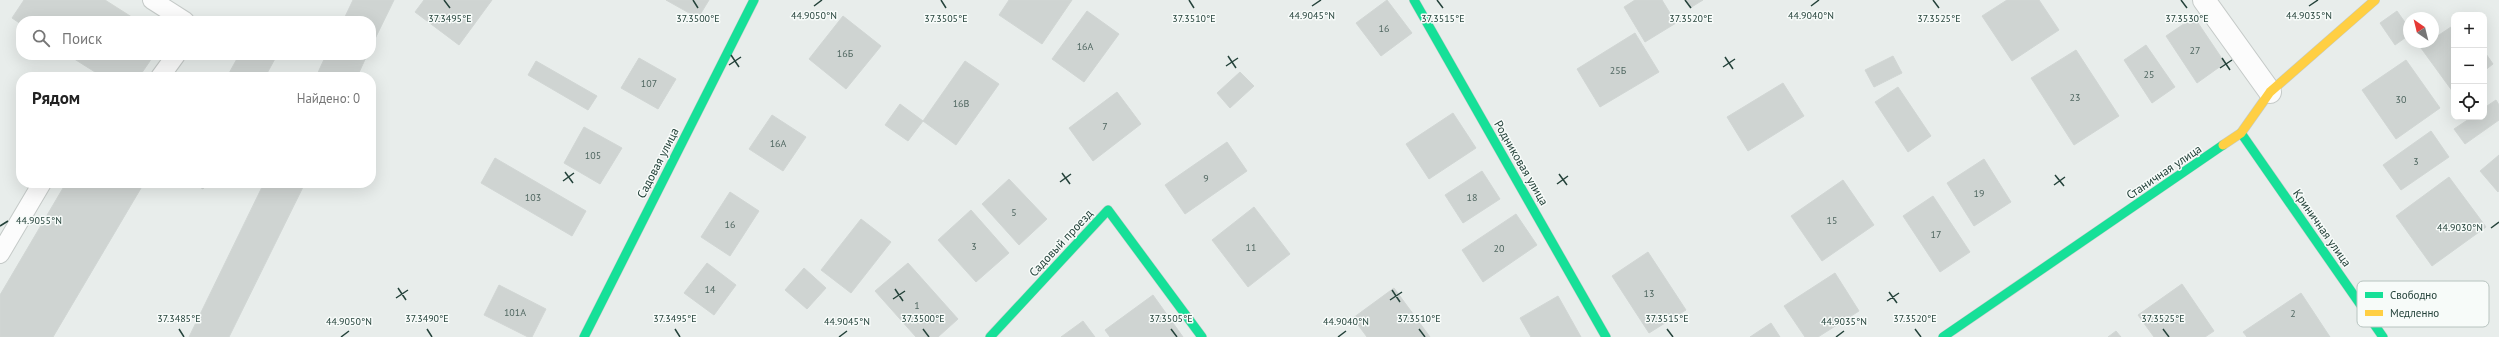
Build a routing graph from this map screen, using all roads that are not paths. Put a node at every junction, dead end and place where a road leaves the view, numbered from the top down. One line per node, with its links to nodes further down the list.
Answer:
1 (152, 0): 6 (lane)
2 (754, 0): 15 (street, Садовая улица)
3 (1414, 0): 18 (street, Родниковая улица)
4 (2204, 0): 9 (street)
5 (2375, 0): 9 (street, Станичная улица)
6 (177, 16)
7 (172, 60): 8 (lane)
8 (164, 72)
9 (2270, 92): 10 (street, Станичная улица)
10 (2241, 133): 13 (street, Криничная улица); 19 (street, Станичная улица)
11 (39, 188): 12 (lane)
12 (0, 254)
13 (2357, 300)
14 (2376, 327): 20 (street, Криничная улица)
15 (584, 337)
16 (990, 337): 17 (street, Садовый проезд)
17 (1202, 337)
18 (1606, 337)
19 (1943, 337)
20 (2383, 337)

